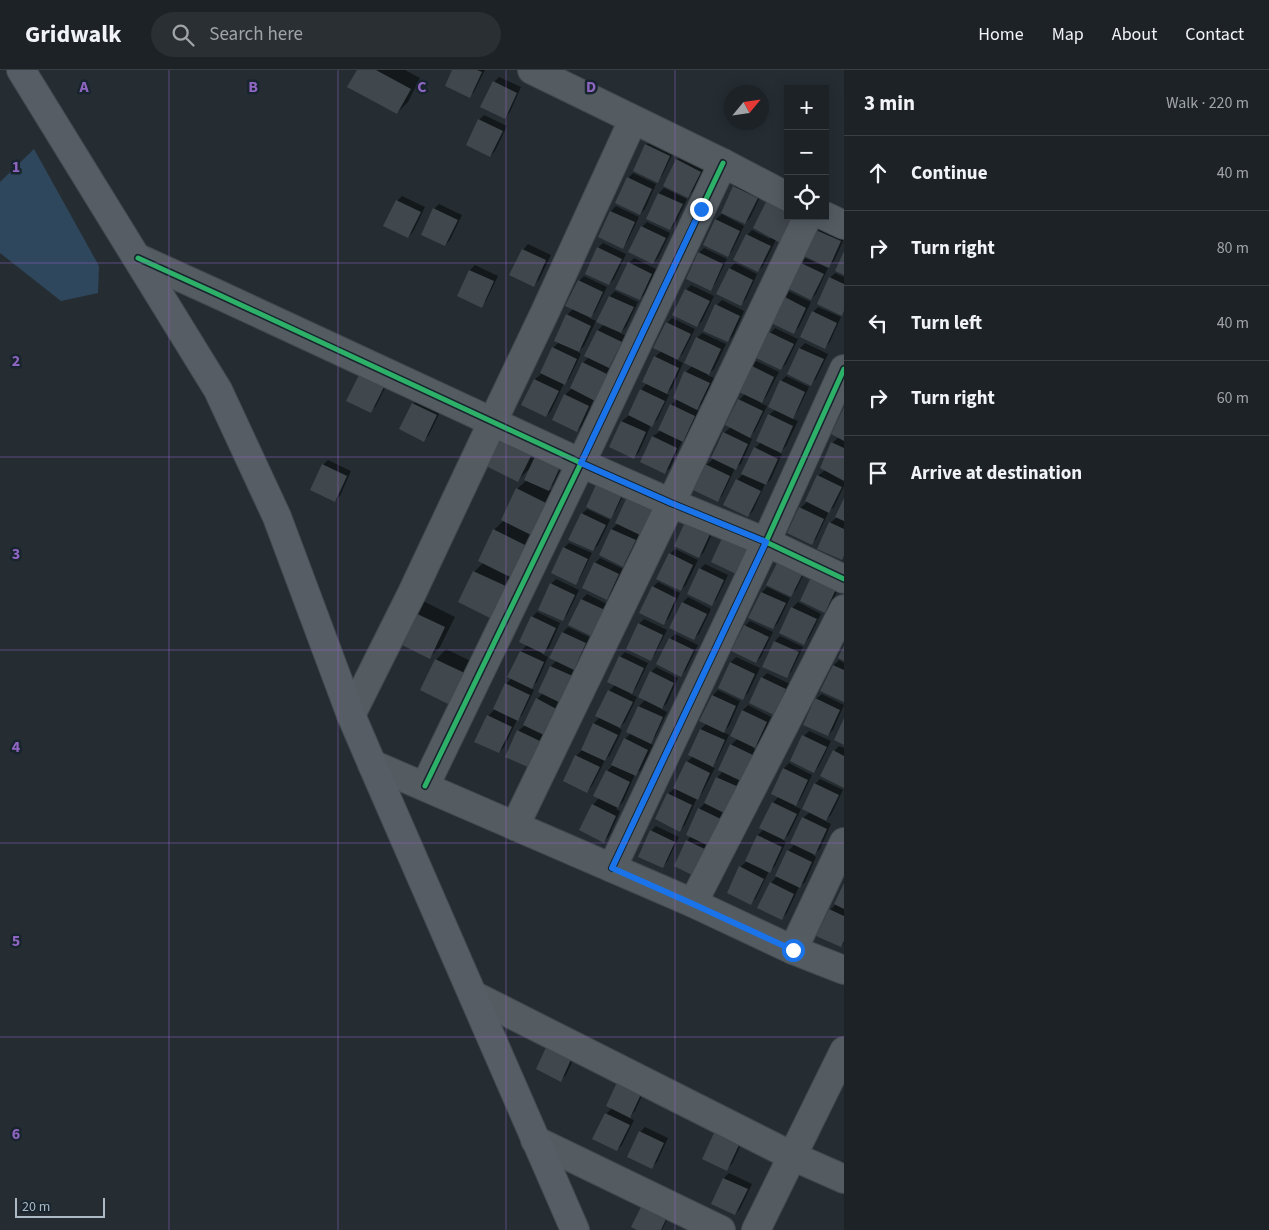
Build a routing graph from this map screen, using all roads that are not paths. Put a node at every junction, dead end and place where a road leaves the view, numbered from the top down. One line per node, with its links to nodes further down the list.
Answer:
1 (21, 70): 9 (main road)
2 (532, 70): 3 (street)
3 (633, 120): 4 (street); 11 (street)
4 (723, 163): 5 (street); 12 (street)
5 (784, 194)
6 (829, 218): 8 (street)
7 (806, 220): 13 (street)
8 (844, 225)
9 (138, 258): 11 (street); 17 (main road)
10 (844, 369): 14 (street)
11 (492, 421): 12 (street); 17 (street)
12 (581, 463): 13 (street); 19 (street)
13 (671, 503): 14 (street); 20 (street)
14 (766, 542): 15 (street); 22 (street)
15 (844, 579)
16 (844, 609): 23 (street)
17 (351, 715): 18 (main road)
18 (372, 764): 19 (street); 26 (main road)
19 (424, 786): 20 (street)
20 (515, 826): 22 (street)
21 (844, 842): 24 (street)
22 (612, 868): 23 (street)
23 (693, 904): 24 (street)
24 (793, 950): 25 (street)
25 (844, 970)
26 (472, 995): 28 (main road); 29 (street)
27 (841, 1063): 29 (street)
28 (535, 1140): 31 (main road); 32 (street)
29 (792, 1156): 30 (street); 33 (street)
30 (844, 1179)
31 (575, 1230)
32 (721, 1230)
33 (756, 1230)

